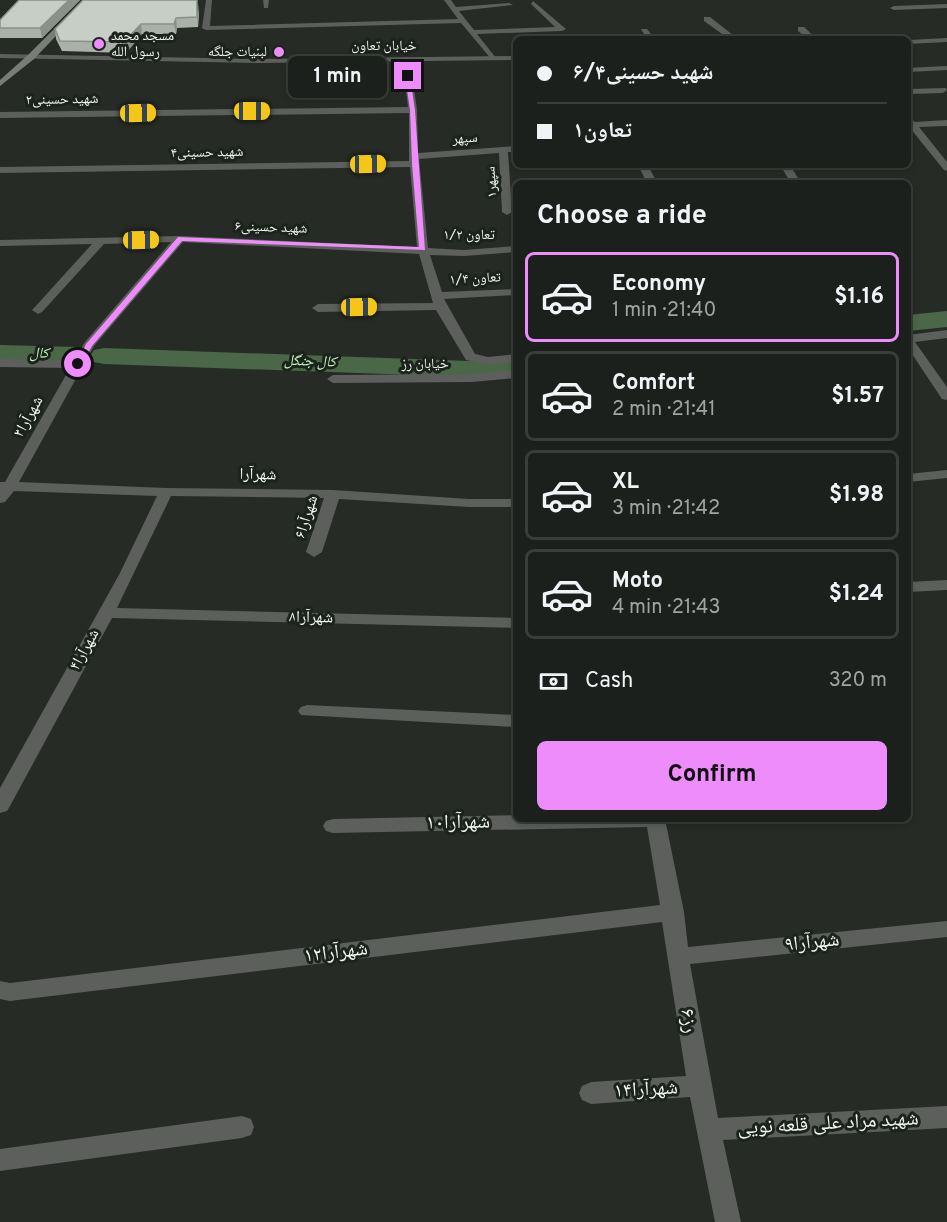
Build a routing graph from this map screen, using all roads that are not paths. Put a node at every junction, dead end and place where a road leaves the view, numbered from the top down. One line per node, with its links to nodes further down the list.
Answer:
1 (87, 0): 20 (main road)
2 (209, 0): 10 (street)
3 (447, 0): 8 (street)
4 (533, 3): 13 (street)
5 (509, 5): 8 (street)
6 (947, 6): 7 (street)
7 (894, 8)
8 (454, 9): 10 (street)
9 (707, 19): 15 (street)
10 (464, 21): 13 (street)
11 (801, 29): 16 (street)
12 (644, 31): 14 (street)
13 (471, 32): 21 (street)
14 (648, 36)
15 (730, 36)
16 (809, 36)
17 (947, 40): 18 (street)
18 (911, 42)
19 (0, 56): 20 (street, خیابان تعاون)
20 (31, 57): 23 (street, خیابان تعاون); 26 (main road)
21 (492, 58): 22 (street, خیابان تعاون); 23 (street, خیابان تعاون)
22 (513, 58)
23 (405, 59): 29 (street)
24 (947, 68): 25 (street)
25 (911, 70)
26 (1, 83)
27 (944, 90): 28 (street)
28 (911, 92)
29 (413, 110): 30 (street, شهید حسینی۲); 36 (street)
30 (0, 115)
31 (911, 123): 32 (street)
32 (947, 123)
33 (911, 124): 37 (street)
34 (513, 149): 35 (street, سپهر)
35 (503, 150): 36 (street, سپهر); 39 (street, سپهر۱)
36 (415, 160): 38 (street, شهید حسینی۴); 43 (street)
37 (947, 168)
38 (0, 170)
39 (507, 212)
40 (180, 239): 41 (street, شهید حسینی۶); 43 (street, شهید حسینی۶); 54 (street, شهرآرا۳)
41 (102, 240): 42 (street, شهید حسینی۶); 48 (street)
42 (0, 243)
43 (423, 249): 44 (street, تعاون ۱/۲); 46 (street)
44 (513, 249)
45 (513, 292): 46 (street, تعاون ۱/۴)
46 (438, 301): 47 (street, تعاون ۱/۴); 52 (street)
47 (318, 308)
48 (38, 310)
49 (947, 334): 50 (street)
50 (911, 339)
51 (911, 343): 57 (street)
52 (513, 358)
53 (0, 363): 54 (street)
54 (78, 364): 61 (street, شهرآرا۳)
55 (513, 374): 56 (street, خیابان رز)
56 (333, 379)
57 (943, 382): 58 (street)
58 (947, 396)
59 (947, 474): 60 (street)
60 (911, 478)
61 (5, 487): 62 (street, شهرآرا); 64 (street, شهرآرا۳)
62 (166, 492): 63 (street, شهرآرا); 69 (street, شهرآرا۴)
63 (333, 494): 65 (street, شهرآرا); 66 (street, شهرآرا۶)
64 (0, 500)
65 (513, 503)
66 (314, 552)
67 (947, 585): 68 (street)
68 (911, 587)
69 (106, 613): 70 (street, شهرآرا۸); 73 (street, شهرآرا۴)
70 (513, 623)
71 (307, 711): 72 (street)
72 (513, 720)
73 (0, 806)
74 (548, 822): 76 (street, شهرآرا۱۰)
75 (655, 822): 77 (street, رز۶)
76 (333, 826)
77 (673, 912): 79 (street, رز۶); 80 (street, شهرآرا۱۲)
78 (947, 929): 79 (street, شهرآرا۹)
79 (677, 957): 81 (street, رز۶)
80 (0, 990)
81 (700, 1086): 82 (street, شهرآرا۱۴); 85 (street, رز۶)
82 (591, 1093)
83 (947, 1118): 85 (street, شهید مراد علی قلعه نویی)
84 (242, 1127): 86 (street)
85 (710, 1130): 87 (street, رز۶)
86 (0, 1160)
87 (728, 1222)

